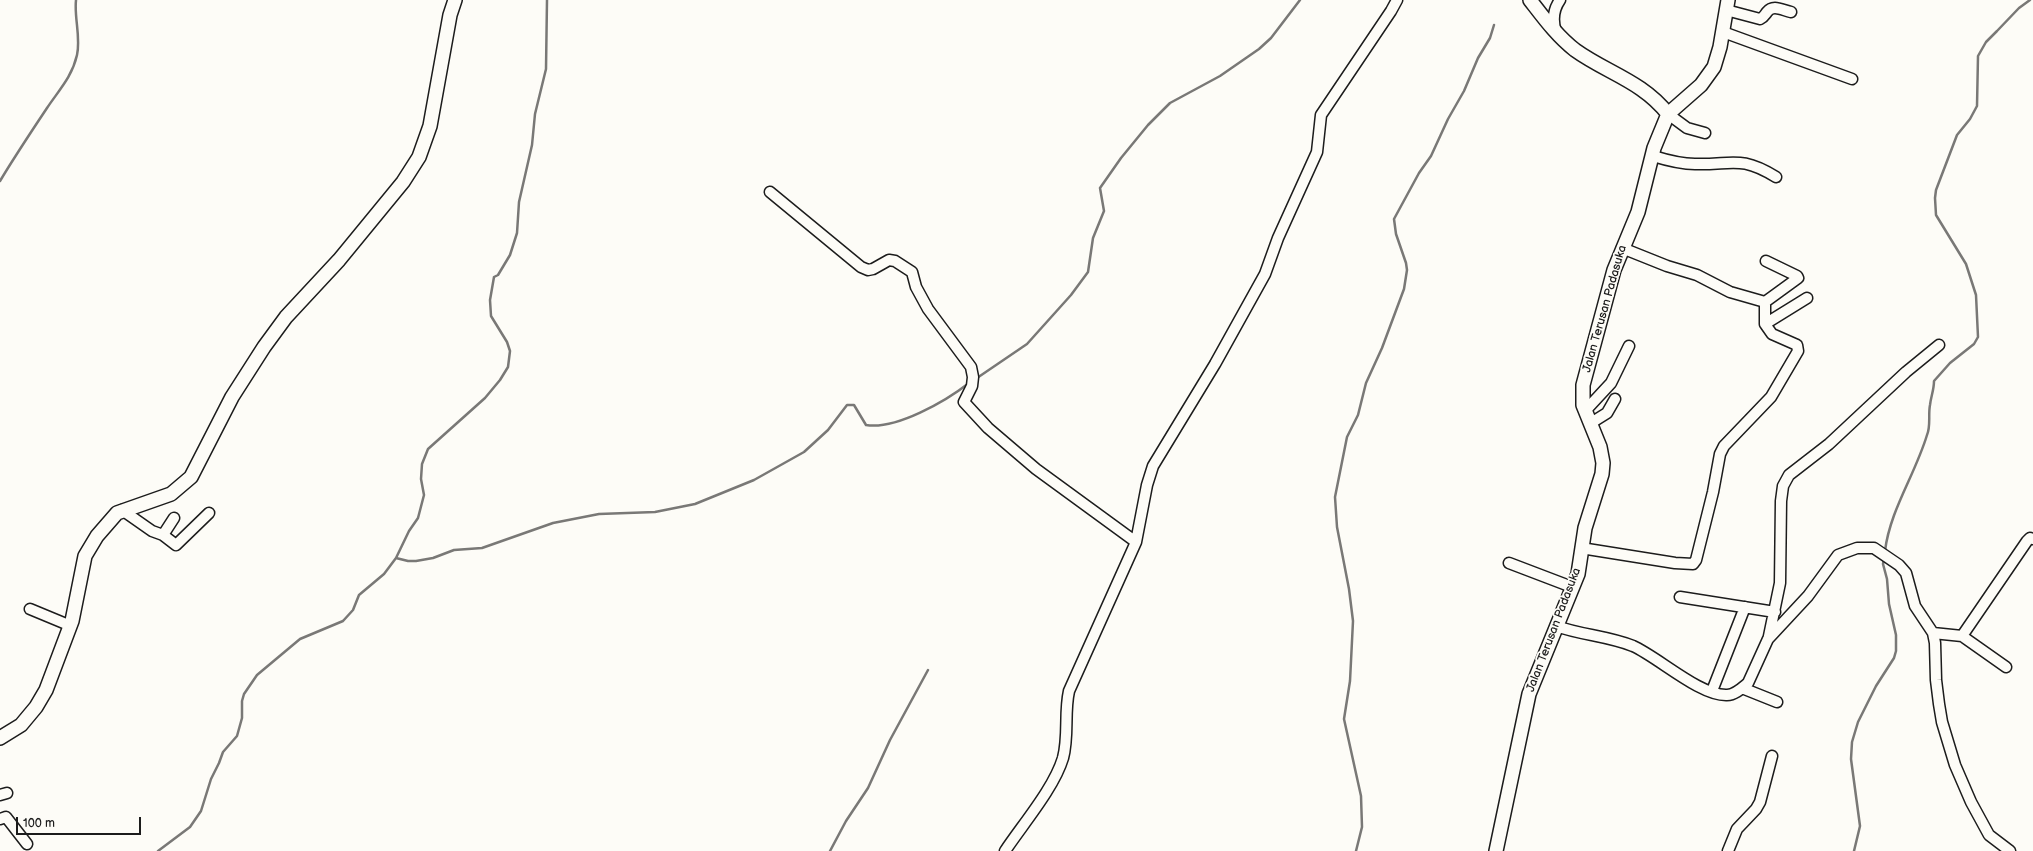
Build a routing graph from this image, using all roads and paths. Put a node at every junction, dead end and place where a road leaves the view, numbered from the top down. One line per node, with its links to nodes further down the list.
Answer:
1 (455, 0): 25 (street)
2 (1397, 0): 30 (street)
3 (1530, 0): 7 (street)
4 (1560, 0): 7 (street)
5 (1726, 3): 6 (street); 8 (street)
6 (1791, 12)
7 (1556, 32): 10 (street)
8 (1723, 32): 9 (street); 10 (street)
9 (1852, 79)
10 (1668, 114): 11 (street); 12 (street, Jalan Terusan Padasuka)
11 (1705, 134)
12 (1652, 156): 13 (street); 15 (street, Jalan Terusan Padasuka)
13 (1776, 177)
14 (770, 192): 30 (street)
15 (1622, 248): 18 (street); 23 (street, Jalan Terusan Padasuka)
16 (1766, 261): 18 (street)
17 (1807, 298): 19 (street)
18 (1766, 302): 19 (street)
19 (1765, 324): 31 (street)
20 (1939, 345): 37 (street)
21 (1629, 346): 23 (street)
22 (1615, 399): 24 (street)
23 (1585, 411): 24 (street, Jalan Terusan Padasuka)
24 (1591, 423): 31 (street, Jalan Terusan Padasuka)
25 (122, 510): 28 (street); 38 (street)
26 (209, 513): 28 (street)
27 (174, 518): 28 (street)
28 (163, 535)
29 (2033, 539): 41 (street)
30 (1136, 542): 51 (street)
31 (1582, 548): 33 (street, Jalan Terusan Padasuka)
32 (1509, 563): 33 (street)
33 (1572, 587): 39 (street, Jalan Terusan Padasuka)
34 (1680, 597): 35 (street)
35 (1745, 607): 37 (street); 45 (street)
36 (30, 609): 38 (street)
37 (1775, 612): 42 (street)
38 (71, 626): 47 (street)
39 (1556, 626): 45 (street); 52 (street, Jalan Terusan Padasuka)
40 (1933, 633): 41 (street); 42 (street); 54 (street)
41 (1962, 636): 43 (street)
42 (1768, 639): 44 (street)
43 (2006, 667)
44 (1742, 688): 45 (street); 46 (street)
45 (1712, 691)
46 (1777, 702)
47 (0, 738)
48 (1772, 756): 53 (street)
49 (0, 819): 50 (street)
50 (27, 844)
51 (1004, 851)
52 (1496, 851)
53 (1728, 851)
54 (2010, 851)

